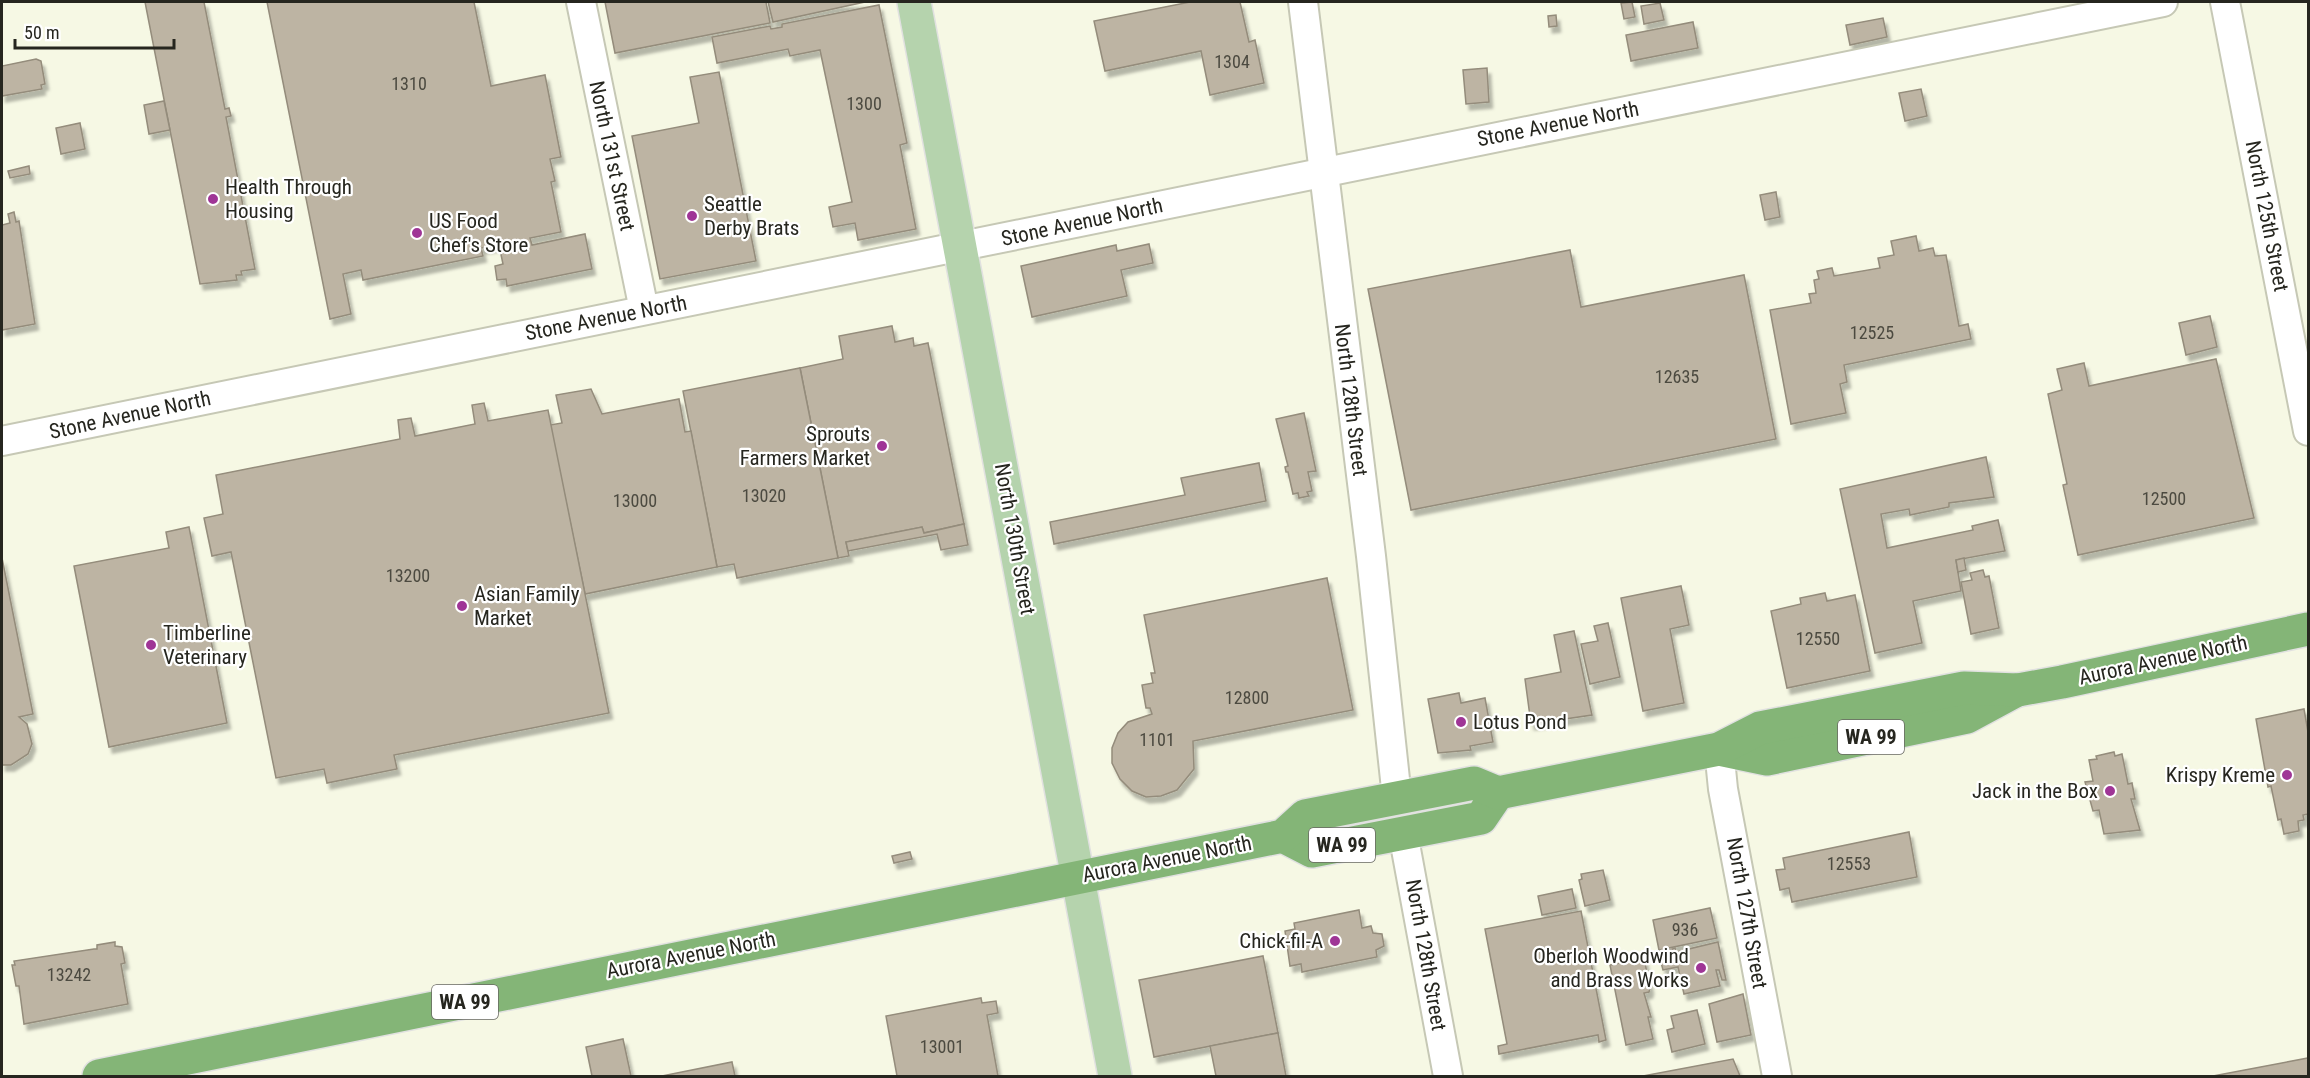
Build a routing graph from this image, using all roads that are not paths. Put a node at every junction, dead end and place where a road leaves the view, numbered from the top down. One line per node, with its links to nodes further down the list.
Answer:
1 (581, 2): 8 (street, North 131st Street)
2 (914, 2): 7 (main road, North 130th Street)
3 (1303, 2): 6 (street, North 128th Street)
4 (2163, 2): 6 (street, Stone Avenue North)
5 (2225, 2): 9 (street, North 125th Street)
6 (1322, 172): 7 (street, Stone Avenue North); 14 (street, North 128th Street)
7 (962, 247): 8 (street, Stone Avenue North); 17 (main road, North 130th Street)
8 (644, 310): 10 (street, Stone Avenue North)
9 (2308, 431)
10 (2, 441)
11 (2308, 628): 12 (highway, Aurora Avenue North / WA 99)
12 (1719, 750): 13 (highway, Aurora Avenue North / WA 99); 21 (street, North 127th Street)
13 (1498, 793): 14 (highway, Aurora Avenue North / WA 99); 15 (highway, WA 99)
14 (1397, 798): 16 (highway, Aurora Avenue North / WA 99)
15 (1403, 833): 16 (highway, WA 99); 20 (street, North 128th Street)
16 (1283, 836): 17 (highway, Aurora Avenue North / WA 99)
17 (1076, 877): 18 (highway, Aurora Avenue North / WA 99); 19 (main road, North 130th Street)
18 (99, 1077)
19 (1115, 1077)
20 (1448, 1077)
21 (1777, 1077)

